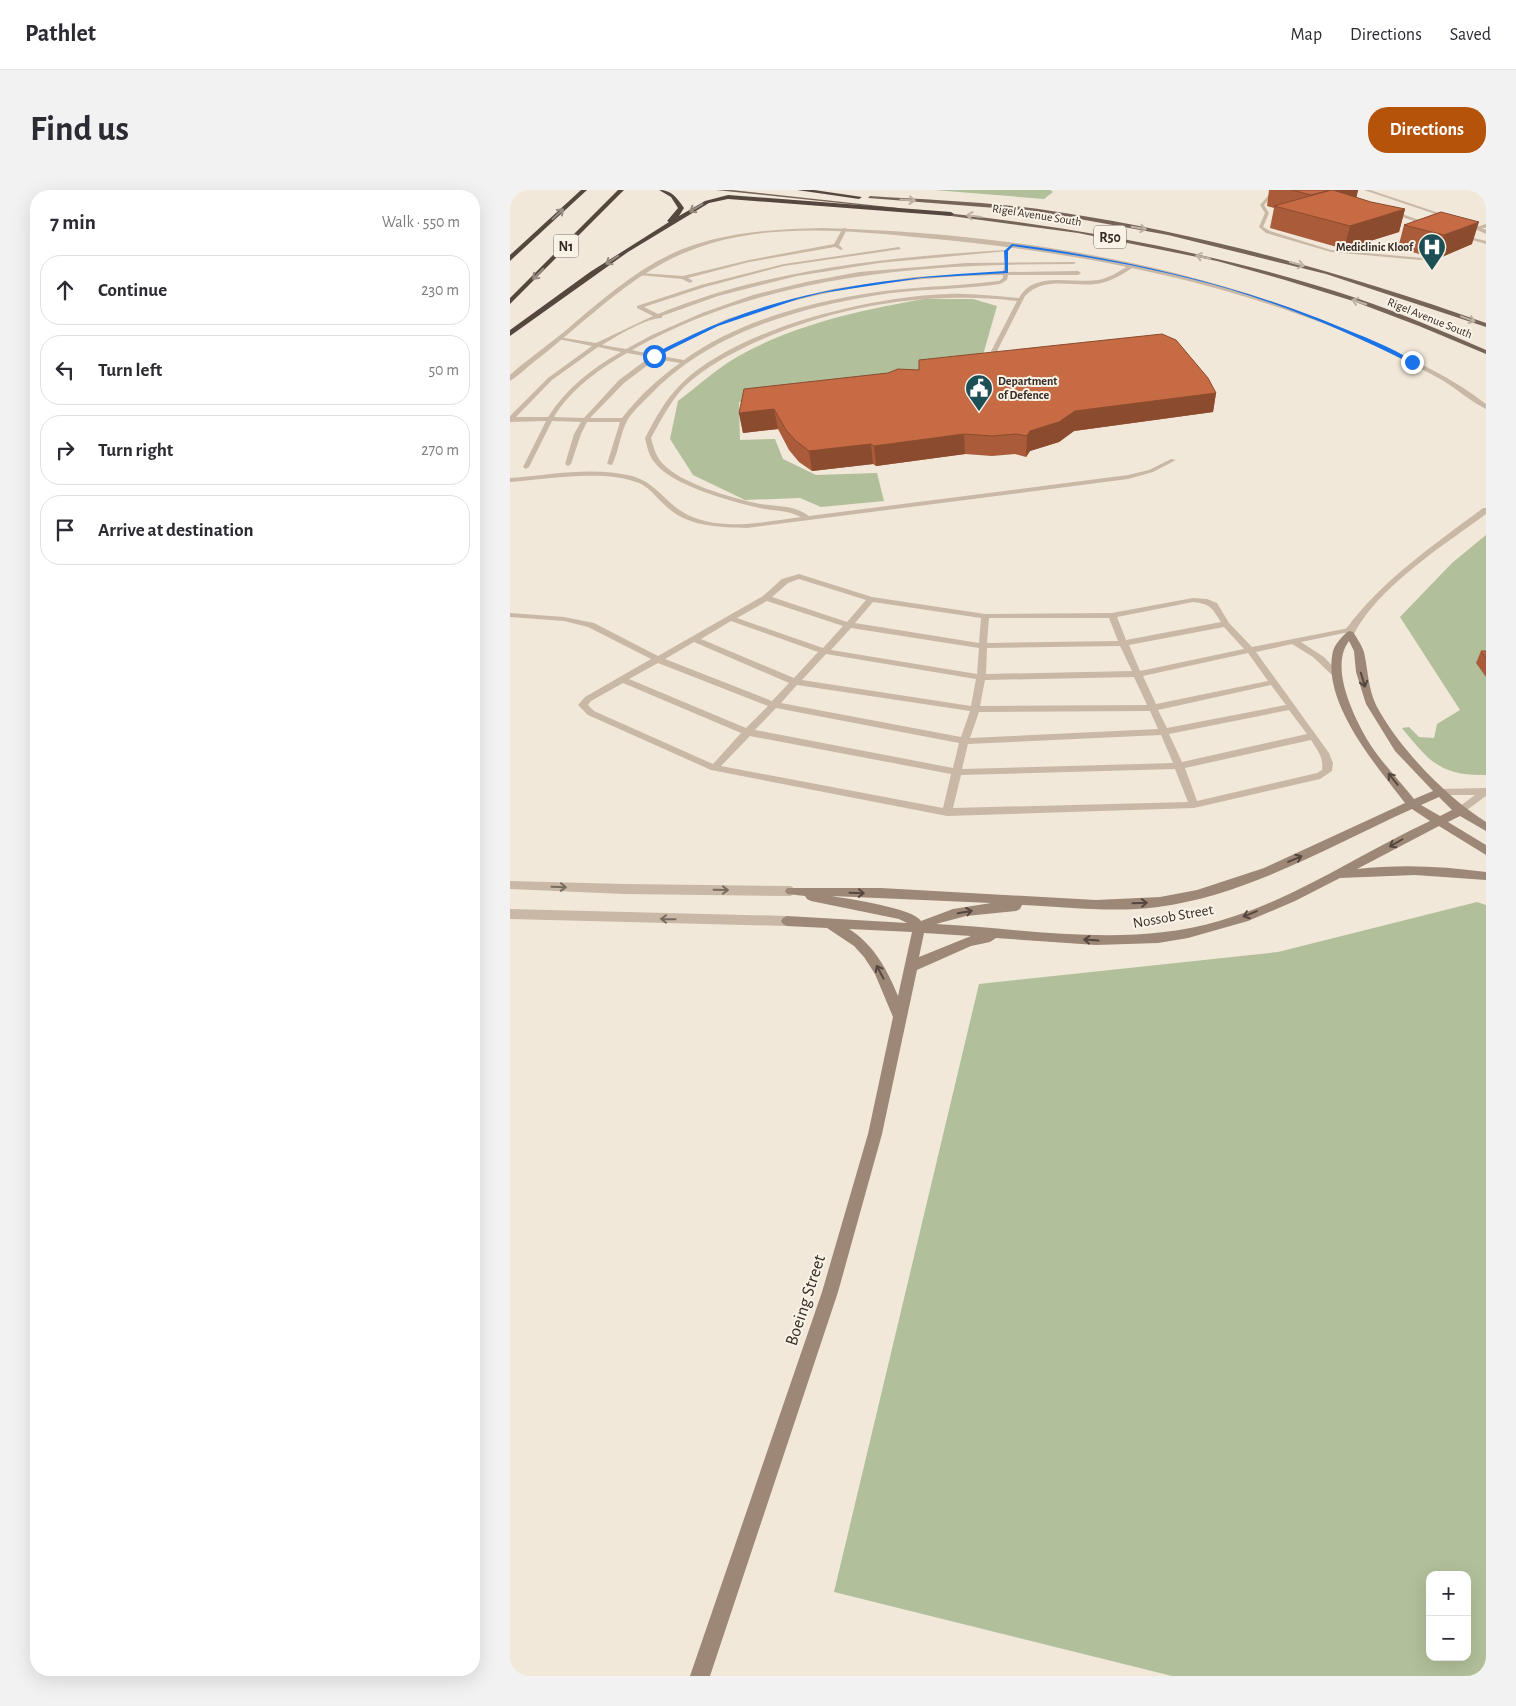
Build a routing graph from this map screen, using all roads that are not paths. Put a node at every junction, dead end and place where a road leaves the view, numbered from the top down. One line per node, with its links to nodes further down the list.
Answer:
1 (584, 190): 33 (highway, N1, one-way to 1)
2 (621, 190): 49 (highway, N1, one-way to 49)
3 (662, 190): 29 (highway)
4 (718, 190): 13 (main road, Rigel Avenue South / R50)
5 (776, 190): 9 (main road, Rigel Avenue South / R50)
6 (800, 190): 9 (highway)
7 (1275, 190): 32 (lane)
8 (1366, 190): 10 (lane)
9 (860, 197): 58 (main road, Rigel Avenue South / R50, one-way to 58)
10 (1405, 203): 11 (lane); 12 (lane)
11 (1418, 207): 12 (lane); 15 (lane)
12 (1395, 213): 14 (lane)
13 (951, 214): 29 (highway, one-way to 29); 67 (main road, Rigel Avenue South / R50, one-way to 13)
14 (1409, 218): 16 (lane); 19 (lane)
15 (1456, 219)
16 (1402, 222)
17 (1471, 224): 21 (lane)
18 (1486, 226): 21 (street)
19 (1437, 227)
20 (845, 229): 26 (lane); 27 (street); 41 (street)
21 (1482, 230): 23 (lane)
22 (1456, 233): 23 (lane)
23 (1465, 236): 24 (lane); 25 (lane)
24 (1468, 243)
25 (1486, 243)
26 (836, 245): 31 (lane); 42 (lane)
27 (1012, 245): 30 (lane); 37 (street)
28 (899, 248): 31 (lane)
29 (626, 250): 61 (highway, one-way to 61)
30 (1006, 251): 34 (lane); 35 (lane)
31 (848, 254): 35 (lane); 44 (lane)
32 (1433, 258)
33 (510, 259)
34 (1005, 262): 36 (lane); 38 (lane); 39 (lane)
35 (858, 263): 38 (lane); 46 (lane)
36 (1074, 263)
37 (1133, 265): 47 (lane); 72 (street)
38 (869, 272): 43 (lane); 48 (lane)
39 (1006, 272): 40 (lane); 43 (lane); 45 (lane)
40 (1078, 273)
41 (641, 276): 42 (lane); 63 (street)
42 (683, 278): 44 (lane)
43 (878, 282): 45 (lane); 52 (lane)
44 (703, 286): 46 (lane); 53 (lane)
45 (889, 292): 54 (lane)
46 (722, 293): 48 (lane); 53 (lane)
47 (1020, 300): 70 (lane); 83 (lane)
48 (740, 301): 50 (lane); 57 (lane)
49 (510, 302)
50 (746, 304)
51 (753, 307): 52 (lane)
52 (760, 310): 54 (lane); 59 (lane)
53 (658, 316): 55 (lane); 65 (lane)
54 (780, 317): 64 (lane)
55 (665, 318)
56 (673, 321): 57 (lane)
57 (681, 323): 59 (lane); 66 (lane)
58 (1486, 326)
59 (705, 330): 60 (lane); 68 (lane)
60 (713, 332)
61 (510, 334)
62 (721, 335): 64 (lane)
63 (560, 338): 65 (lane); 71 (street)
64 (729, 338): 69 (lane)
65 (598, 345): 66 (lane); 73 (lane)
66 (626, 350): 68 (lane); 74 (lane)
67 (1486, 352)
68 (654, 356): 69 (lane); 75 (lane)
69 (683, 362): 76 (lane)
70 (987, 365)
71 (510, 379)
72 (1486, 407)
73 (510, 420): 74 (lane)
74 (548, 420): 75 (lane); 80 (lane)
75 (585, 420): 76 (lane); 78 (lane)
76 (624, 420): 79 (lane)
77 (1173, 460): 83 (lane)
78 (568, 464)
79 (610, 464)
80 (526, 467)
81 (510, 480): 83 (lane)
82 (1486, 510): 92 (street)
83 (808, 519)
84 (766, 598): 85 (lane); 89 (lane); 91 (lane)
85 (871, 599): 88 (lane); 91 (lane)
86 (510, 615): 99 (lane)
87 (1112, 615): 88 (lane); 90 (lane); 95 (lane)
88 (985, 616): 96 (lane)
89 (730, 618): 93 (lane); 98 (lane)
90 (1226, 624): 95 (lane); 97 (lane)
91 (849, 625): 96 (lane); 98 (lane)
92 (1350, 632): 94 (lane); 101 (street); 118 (street, one-way to 118)
93 (694, 639): 99 (lane); 104 (lane)
94 (1293, 641): 97 (lane); 101 (lane)
95 (1123, 643): 96 (lane); 100 (lane)
96 (984, 646): 102 (lane)
97 (1250, 650): 100 (lane); 105 (lane)
98 (823, 651): 102 (lane); 104 (lane)
99 (659, 660): 103 (lane); 106 (lane)
100 (1138, 674): 102 (lane); 108 (lane)
101 (1336, 674): 119 (street, one-way to 101)
102 (981, 677): 109 (lane)
103 (623, 680): 110 (lane); 115 (lane)
104 (795, 682): 106 (lane); 109 (lane)
105 (1274, 682): 107 (lane); 108 (lane)
106 (772, 704): 110 (lane); 113 (lane)
107 (1291, 706): 111 (lane); 112 (lane)
108 (1152, 708): 109 (lane); 111 (lane)
109 (975, 709): 113 (lane)
110 (747, 732): 115 (lane); 116 (lane)
111 (1162, 732): 113 (lane); 114 (lane)
112 (1313, 736): 114 (lane); 120 (lane)
113 (964, 741): 116 (lane)
114 (1180, 766): 116 (lane); 120 (lane)
115 (714, 768): 122 (lane)
116 (957, 772): 122 (lane)
117 (1486, 791): 118 (lane); 121 (lane)
118 (1440, 792): 119 (street, Nossob Street); 121 (street)
119 (1412, 804): 123 (street); 130 (street, Nossob Street, one-way to 119)
120 (1194, 805): 122 (lane)
121 (1460, 811): 123 (street, Nossob Street); 124 (street)
122 (947, 812)
123 (1440, 822): 125 (street); 127 (street, Nossob Street, one-way to 127)
124 (1486, 827)
125 (1486, 851)
126 (1486, 876): 127 (street)
127 (1336, 877): 134 (street, Nossob Street, one-way to 134)
128 (510, 885): 129 (street, one-way to 129)
129 (791, 891): 130 (street, one-way to 130); 133 (street)
130 (1056, 902): 133 (street, one-way to 130)
131 (510, 914): 132 (street, Nossob Street, one-way to 131)
132 (830, 924): 133 (street, Nossob Street); 136 (street, one-way to 132)
133 (920, 928): 134 (street, Nossob Street); 135 (street, Boeing Street)
134 (1008, 934): 135 (street)
135 (912, 966): 136 (street, Boeing Street)
136 (900, 1017): 137 (street, Boeing Street)
137 (700, 1676)

